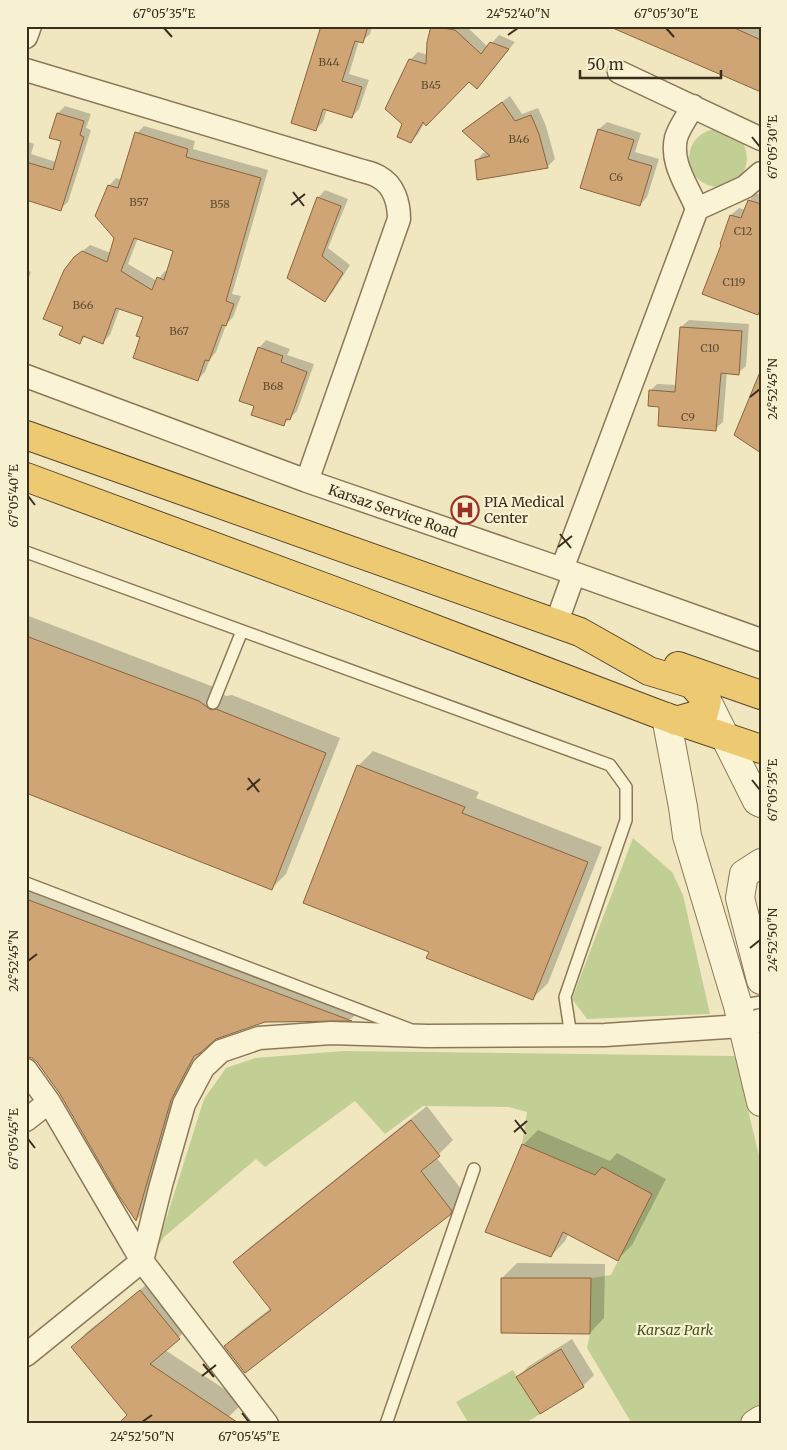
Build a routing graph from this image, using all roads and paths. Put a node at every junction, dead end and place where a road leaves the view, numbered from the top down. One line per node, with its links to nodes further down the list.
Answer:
1 (30, 26): 2 (street)
2 (26, 37)
3 (26, 70): 12 (street)
4 (619, 72): 5 (street)
5 (693, 106): 6 (street); 8 (street)
6 (761, 139)
7 (761, 173): 8 (street)
8 (697, 209): 14 (street)
9 (26, 376): 12 (street, Karsaz Service Road)
10 (26, 435): 15 (highway)
11 (26, 477): 21 (highway)
12 (307, 481): 14 (street, Karsaz Service Road)
13 (26, 552): 16 (lane)
14 (568, 572): 15 (street); 17 (street, Karsaz Service Road)
15 (568, 628): 18 (highway); 19 (highway)
16 (242, 631): 20 (lane); 30 (lane)
17 (761, 640)
18 (761, 695)
19 (707, 702): 21 (highway); 22 (street)
20 (213, 703)
21 (671, 719): 22 (highway); 28 (street)
22 (726, 738): 23 (highway); 24 (street)
23 (761, 749)
24 (761, 803)
25 (761, 863): 27 (street)
26 (26, 883): 29 (lane)
27 (761, 980)
28 (750, 1014): 30 (street); 33 (street)
29 (427, 1036): 30 (street); 36 (street)
30 (571, 1036)
31 (26, 1070): 32 (street)
32 (49, 1102): 34 (street); 36 (street)
33 (761, 1102)
34 (26, 1120)
35 (474, 1169): 40 (lane)
36 (142, 1260): 37 (street); 39 (street)
37 (26, 1355)
38 (761, 1420): 41 (street)
39 (267, 1424)
40 (386, 1424)
41 (755, 1424)

